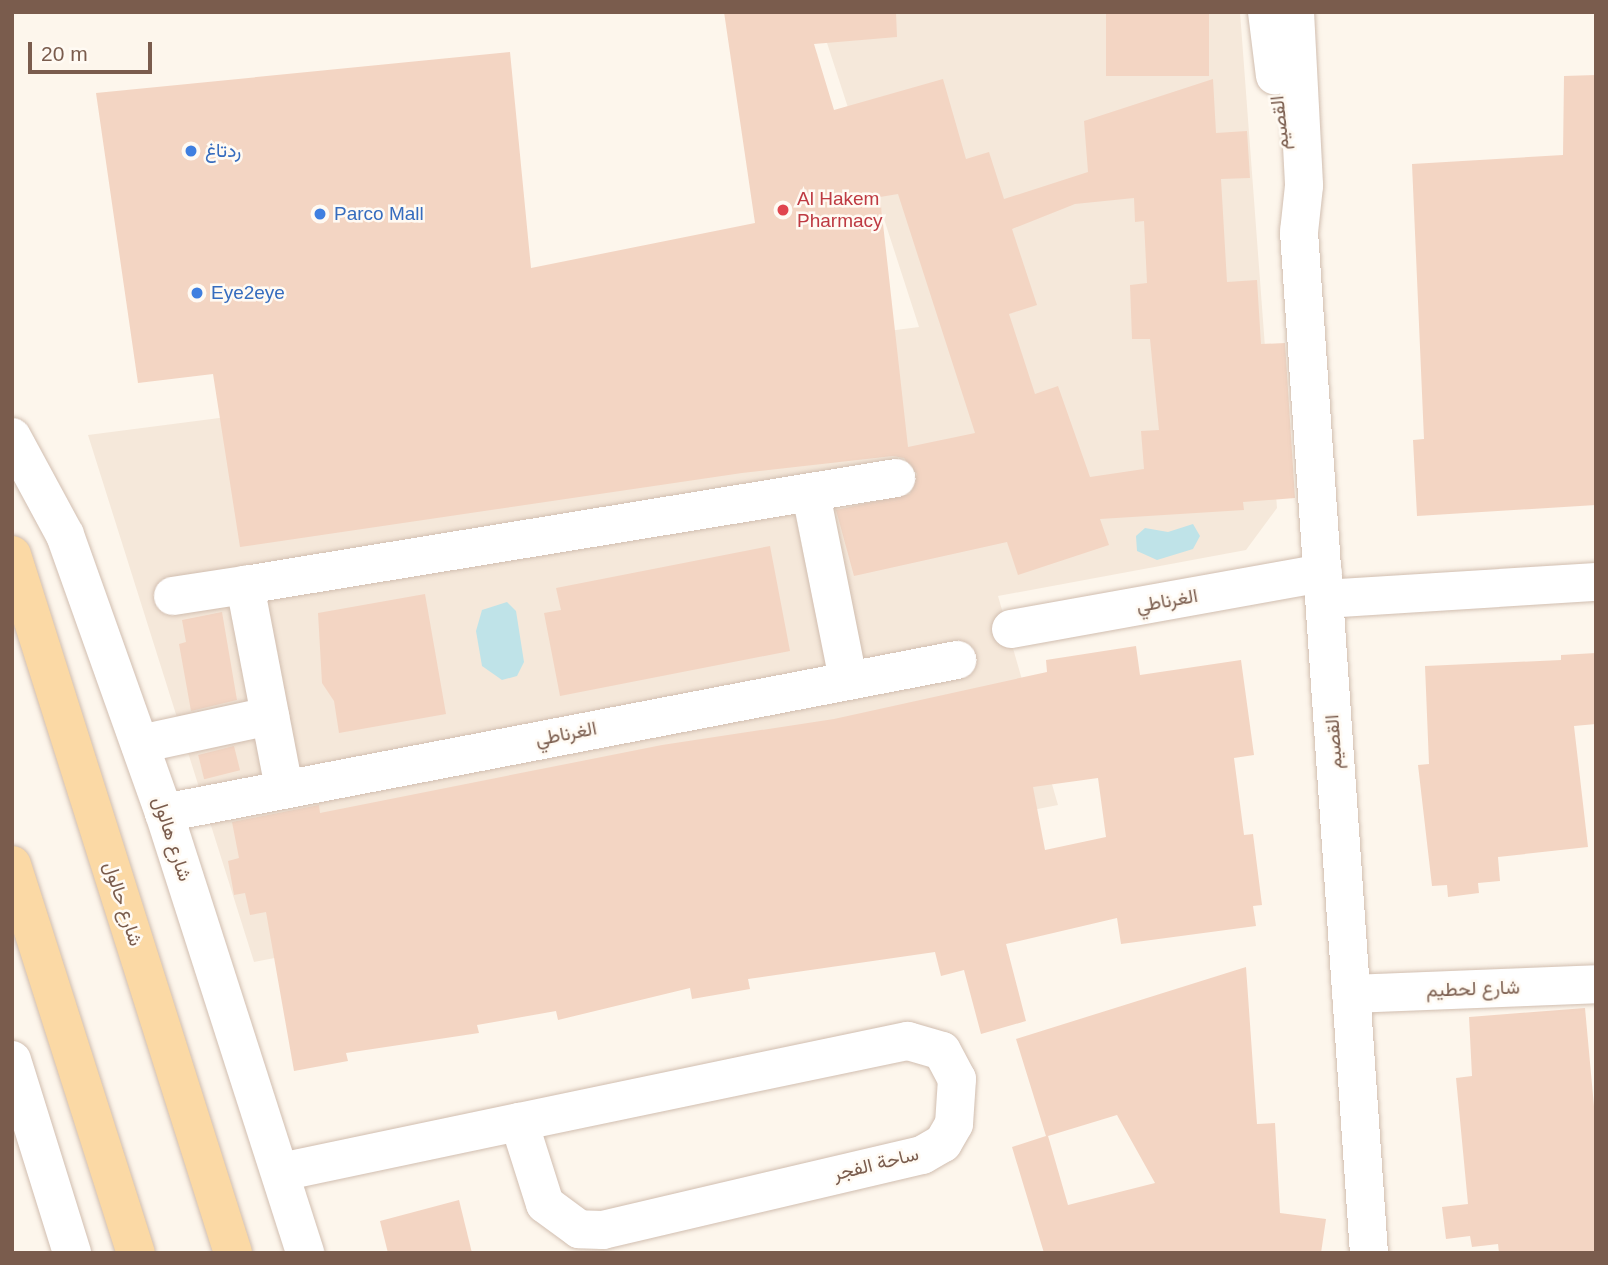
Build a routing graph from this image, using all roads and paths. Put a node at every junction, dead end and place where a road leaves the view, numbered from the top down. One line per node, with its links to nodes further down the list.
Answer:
1 (1267, 12): 3 (street, القصيم)
2 (1296, 12): 3 (street, القصيم)
3 (1299, 232): 10 (street, القصيم)
4 (12, 437): 16 (street, شارع هالول)
5 (896, 478): 6 (street)
6 (811, 494): 9 (street); 14 (street)
7 (12, 555): 27 (main road, شارع حالول)
8 (1596, 582): 10 (street, الغرناطي)
9 (245, 585): 11 (street); 15 (street)
10 (1324, 586): 12 (street, الغرناطي); 21 (street, القصيم)
11 (173, 596)
12 (1011, 629)
13 (957, 660): 14 (street, الغرناطي)
14 (848, 680): 17 (street, الغرناطي)
15 (270, 716): 16 (street); 17 (street)
16 (140, 744): 18 (street, شارع هالول)
17 (284, 788): 18 (street, الغرناطي)
18 (164, 813): 24 (street, شارع هالول)
19 (12, 864): 26 (main road)
20 (1596, 984): 21 (street, شارع لحطيم)
21 (1351, 994): 29 (street, القصيم)
22 (12, 1060): 25 (street)
23 (519, 1122): 23 (street, ساحة الفجر); 24 (street, ساحة الفجر)
24 (282, 1172): 28 (street, شارع هالول)
25 (72, 1253)
26 (136, 1253)
27 (233, 1253)
28 (305, 1253)
29 (1369, 1253)

